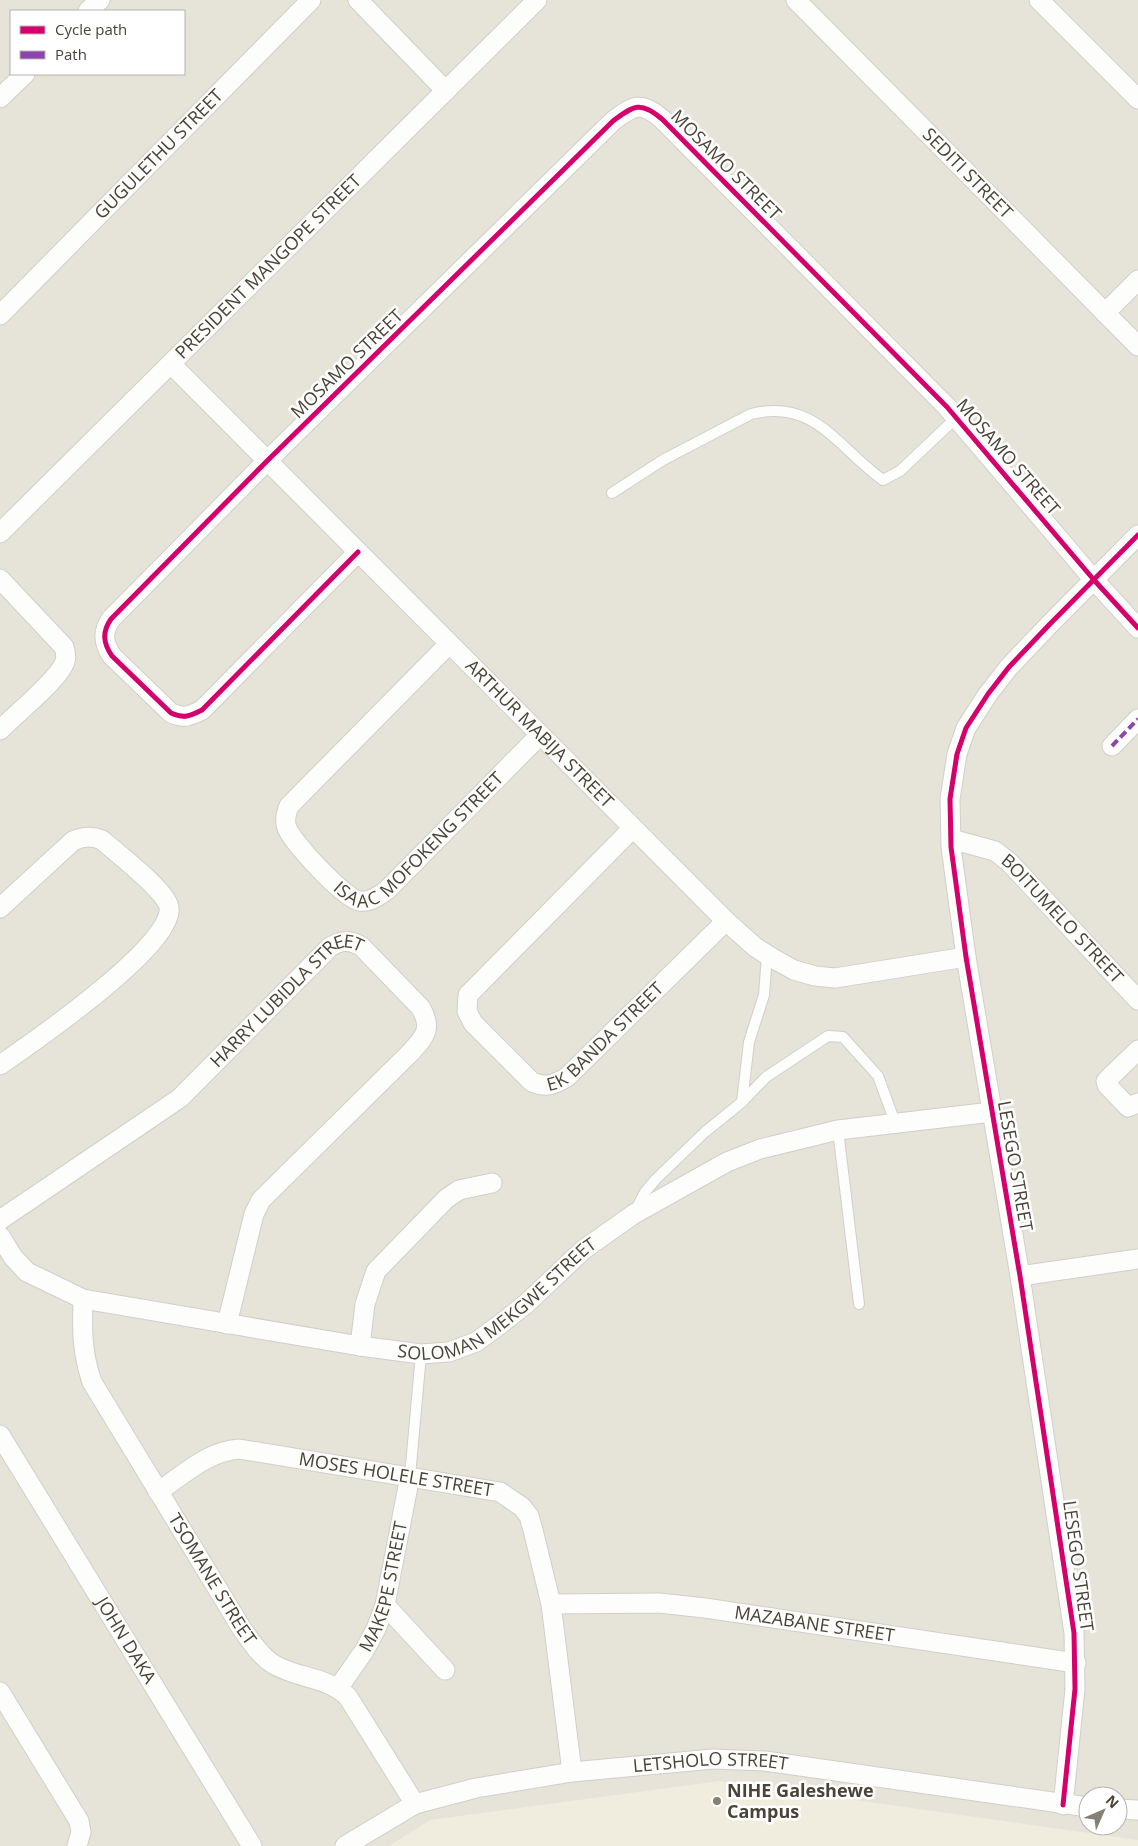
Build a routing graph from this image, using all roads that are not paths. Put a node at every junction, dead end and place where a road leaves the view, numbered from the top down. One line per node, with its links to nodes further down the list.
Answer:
1 (100, 0): 7 (street)
2 (311, 0): 13 (street, GUGULETHU STREET)
3 (358, 0): 10 (street)
4 (536, 0): 10 (street, PRESIDENT MANGOPE STREET)
5 (796, 0): 14 (street, SEDITI STREET)
6 (1039, 0): 11 (street)
7 (89, 10)
8 (24, 75): 9 (street)
9 (2, 91)
10 (446, 91): 16 (street, PRESIDENT MANGOPE STREET)
11 (1138, 100)
12 (1138, 280): 14 (street)
13 (2, 309)
14 (1106, 313): 15 (street, SEDITI STREET)
15 (1138, 346)
16 (171, 364): 18 (street, ARTHUR MABIJA STREET); 20 (street, PRESIDENT MANGOPE STREET)
17 (957, 417): 18 (street, MOSAMO STREET); 19 (lane); 24 (street, MOSAMO STREET)
18 (267, 461): 22 (street, ARTHUR MABIJA STREET); 22 (street)
19 (612, 493)
20 (0, 533)
21 (1138, 535): 24 (street, LESEGO STREET)
22 (358, 552): 26 (street, ARTHUR MABIJA STREET)
23 (0, 579): 28 (street)
24 (1094, 580): 25 (street, MOSAMO STREET); 32 (street, LESEGO STREET)
25 (1138, 628)
26 (449, 644): 29 (street, ARTHUR MABIJA STREET); 29 (street, ISAAC MOFOKENG STREET)
27 (1138, 720): 30 (street)
28 (0, 730)
29 (540, 735): 31 (street, ARTHUR MABIJA STREET)
30 (1112, 746)
31 (632, 828): 34 (street, ARTHUR MABIJA STREET); 34 (street, EK BANDA STREET)
32 (951, 839): 36 (street, LESEGO STREET); 37 (street, BOITUMELO STREET)
33 (0, 908): 39 (street)
34 (726, 921): 35 (street, ARTHUR MABIJA STREET)
35 (766, 955): 36 (street, ARTHUR MABIJA STREET); 40 (lane)
36 (966, 957): 42 (street, LESEGO STREET)
37 (1138, 1000)
38 (1138, 1050): 41 (street)
39 (0, 1065)
40 (742, 1102): 43 (lane); 46 (lane)
41 (1138, 1104)
42 (992, 1112): 43 (street, SOLOMAN MEKGWE STREET); 50 (street, LESEGO STREET)
43 (896, 1125): 44 (street, SOLOMAN MEKGWE STREET)
44 (838, 1130): 46 (street, SOLOMAN MEKGWE STREET); 52 (lane)
45 (492, 1182): 54 (street)
46 (634, 1214): 55 (street, SOLOMAN MEKGWE STREET)
47 (0, 1220): 53 (street, HARRY LUBIDLA STREET)
48 (0, 1236): 51 (street, SOLOMAN MEKGWE STREET)
49 (1138, 1259): 50 (street)
50 (1020, 1276): 61 (street, LESEGO STREET)
51 (83, 1300): 53 (street, SOLOMAN MEKGWE STREET); 58 (street, TSOMANE STREET)
52 (859, 1304)
53 (227, 1324): 54 (street, SOLOMAN MEKGWE STREET)
54 (360, 1346): 55 (street, SOLOMAN MEKGWE STREET)
55 (421, 1354): 57 (lane)
56 (0, 1435): 70 (street, JOHN DAKA)
57 (410, 1476): 58 (street, MOSES HOLELE STREET); 59 (street, MOSES HOLELE STREET); 60 (street, MAKEPE STREET)
58 (158, 1492): 63 (street, TSOMANE STREET)
59 (551, 1604): 61 (street, MAZABANE STREET); 65 (street, MOSES HOLELE STREET)
60 (385, 1605): 62 (street); 63 (street, MAKEPE STREET)
61 (1076, 1663): 67 (street, LESEGO STREET)
62 (445, 1670)
63 (338, 1687): 66 (street, TSOMANE STREET)
64 (0, 1692): 69 (street)
65 (572, 1772): 66 (street, LETSHOLO STREET); 67 (street, LETSHOLO STREET)
66 (415, 1804): 71 (street, LETSHOLO STREET)
67 (1063, 1805): 68 (street, LETSHOLO STREET)
68 (1078, 1806)
69 (77, 1846)
70 (252, 1846)
71 (345, 1846)

